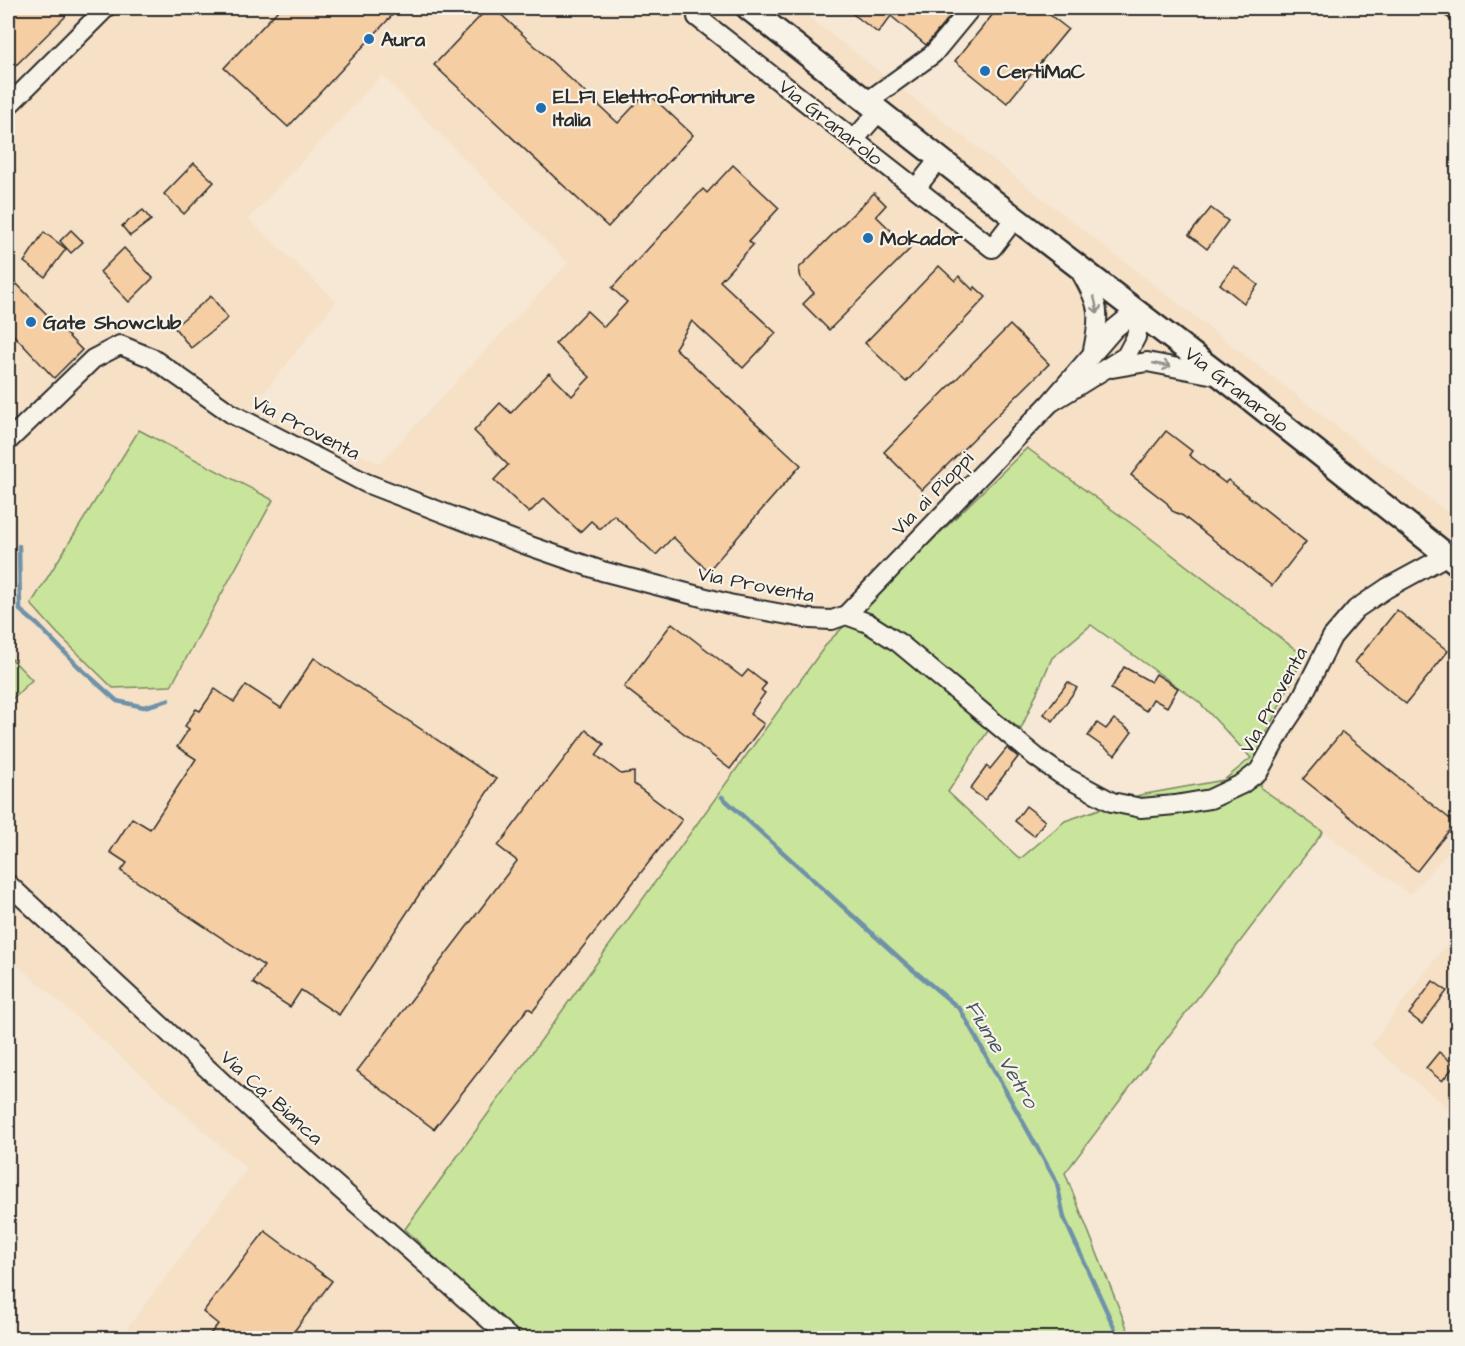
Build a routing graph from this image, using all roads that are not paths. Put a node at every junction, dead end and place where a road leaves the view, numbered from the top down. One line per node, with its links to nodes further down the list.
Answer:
1 (106, 8): 7 (street)
2 (748, 8): 8 (main road, Via Granarolo)
3 (971, 8): 8 (street)
4 (1452, 8): 6 (street)
5 (696, 11): 9 (street, Via Granarolo)
6 (1458, 12)
7 (8, 106)
8 (874, 106): 9 (street); 10 (main road, Via Granarolo)
9 (854, 140): 11 (street, Via Granarolo)
10 (940, 158): 11 (street); 12 (main road, Via Granarolo)
11 (915, 188): 12 (street, Via Granarolo)
12 (1015, 218): 13 (main road, Via Granarolo)
13 (1076, 263): 14 (main road, Via Granarolo); 15 (street, Via ai Pioppi, one-way to 15)
14 (1141, 313): 15 (street, Via ai Pioppi); 16 (street, Via ai Pioppi); 17 (main road, Via Granarolo)
15 (1093, 351): 18 (street, Via ai Pioppi)
16 (1104, 370): 17 (street, Via ai Pioppi, one-way to 17); 18 (street, Via ai Pioppi)
17 (1221, 376): 20 (main road, Via Granarolo)
18 (1050, 403): 21 (street, Via ai Pioppi)
19 (8, 441): 21 (street, Via Proventa)
20 (1452, 560): 21 (street, Via Proventa)
21 (846, 615)
22 (8, 884): 23 (street, Via Ca' Bianca)
23 (510, 1338)

